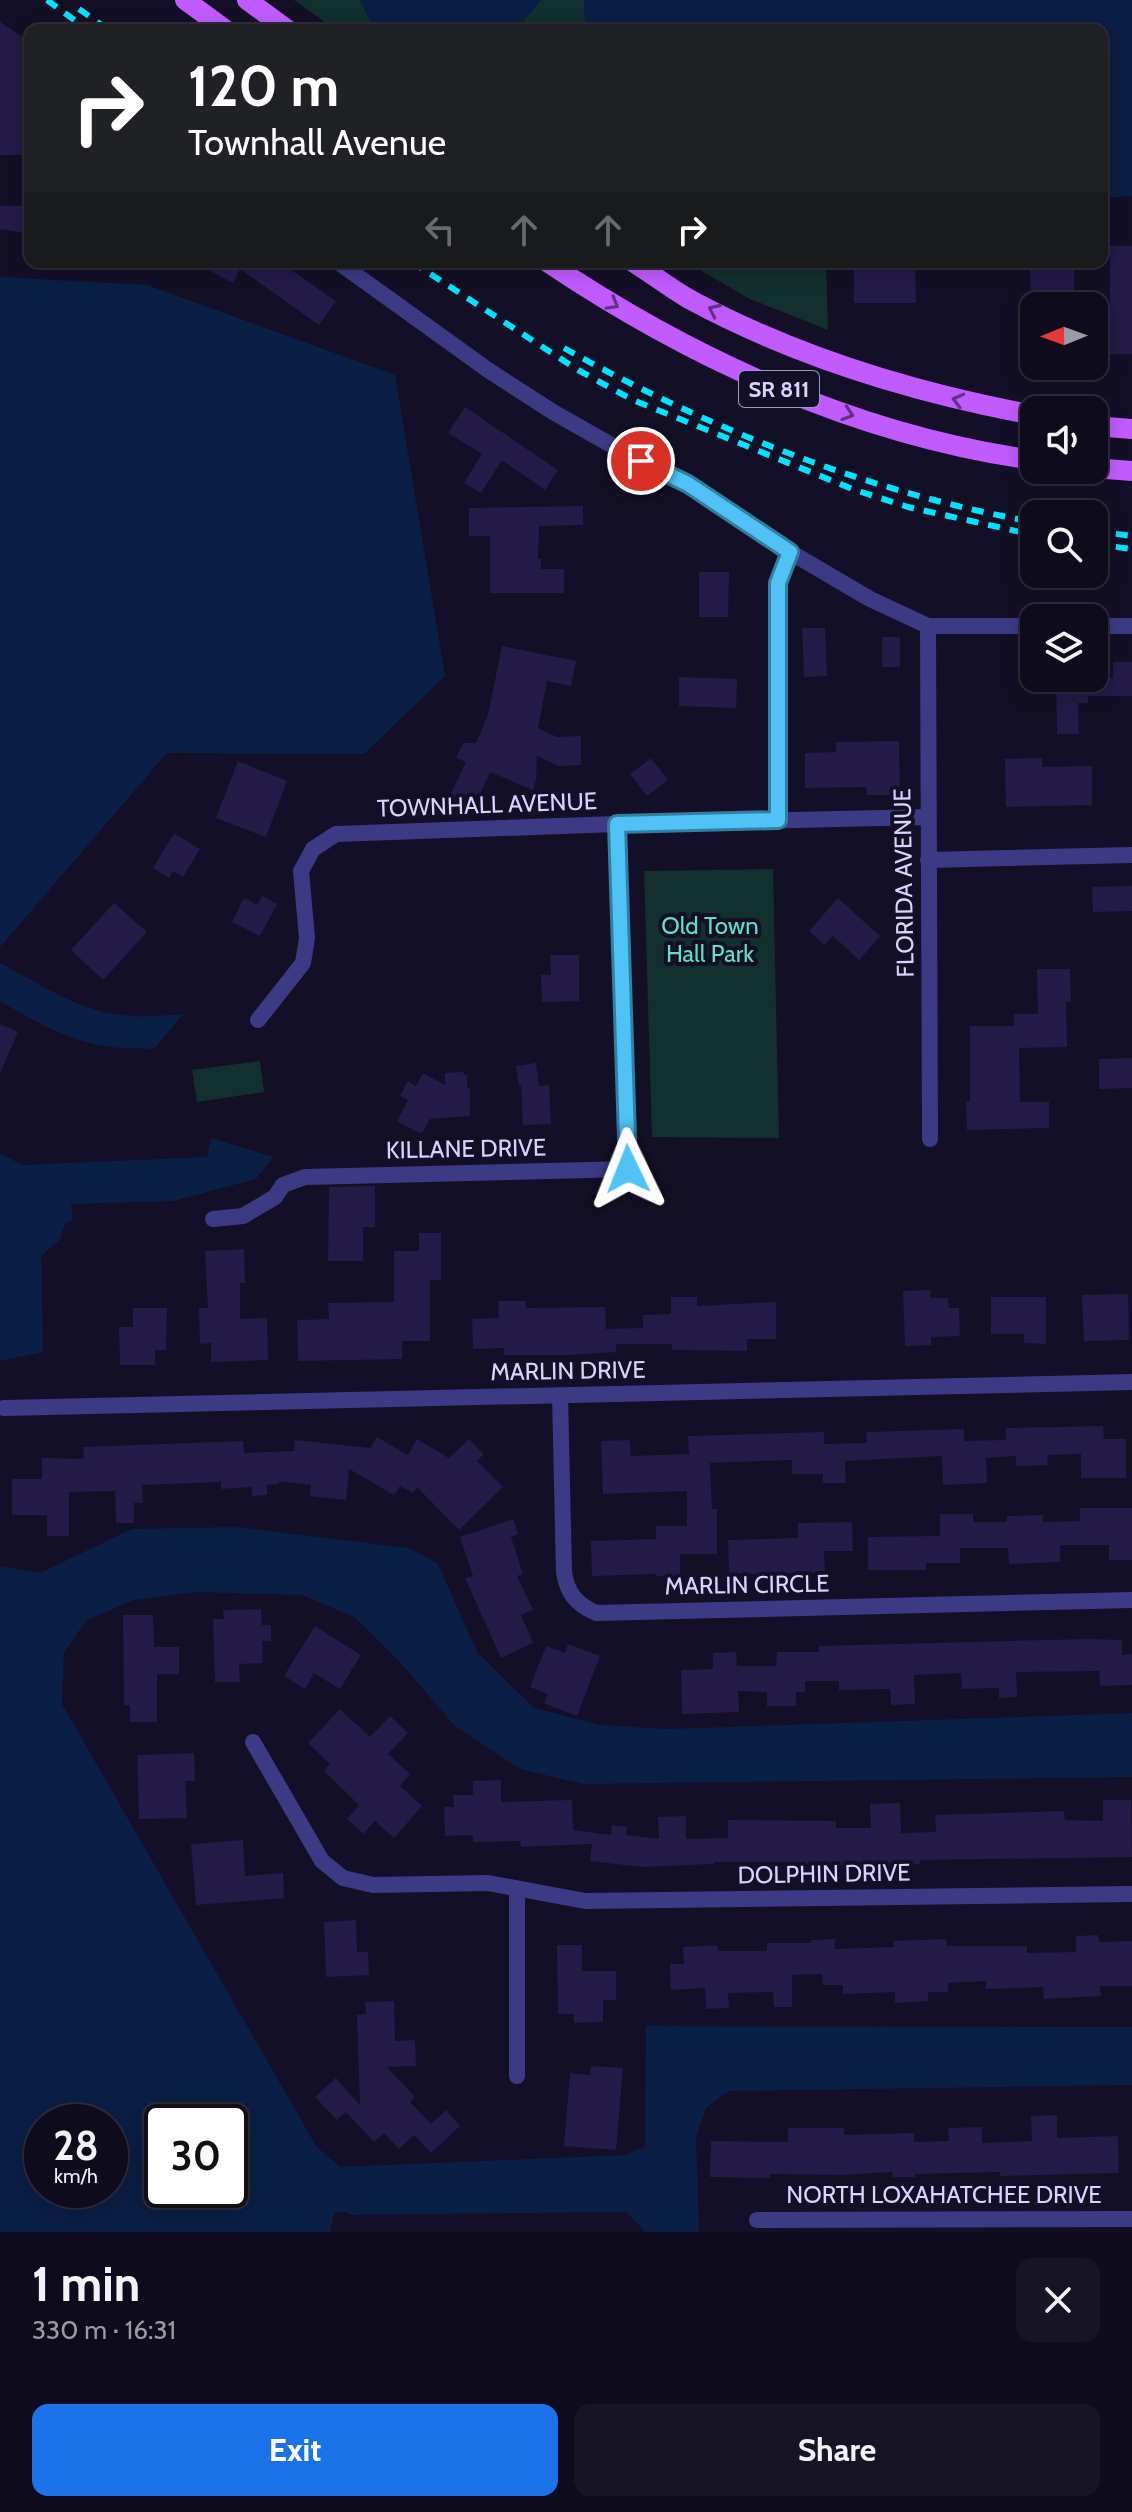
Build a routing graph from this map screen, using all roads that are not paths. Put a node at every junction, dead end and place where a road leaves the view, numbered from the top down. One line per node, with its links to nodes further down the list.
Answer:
1 (185, 0): 3 (main road)
2 (247, 0): 4 (main road)
3 (218, 24)
4 (280, 24)
5 (346, 268): 14 (street)
6 (557, 268): 11 (main road, SR 811, one-way to 11)
7 (642, 268): 8 (main road, SR 811, one-way to 7)
8 (1020, 413)
9 (1108, 427): 10 (main road)
10 (1132, 429)
11 (1020, 458)
12 (1108, 469): 13 (main road)
13 (1132, 471)
14 (790, 552): 15 (street); 20 (street)
15 (928, 626): 16 (street); 19 (street, FLORIDA AVENUE)
16 (1020, 626)
17 (1108, 626): 18 (street)
18 (1132, 626)
19 (927, 817): 20 (street, TOWNHALL AVENUE); 23 (street, FLORIDA AVENUE)
20 (778, 820): 21 (street, TOWNHALL AVENUE)
21 (617, 824): 24 (street, TOWNHALL AVENUE); 26 (street, KILLANE DRIVE)
22 (1132, 855): 23 (street)
23 (928, 860): 25 (street, FLORIDA AVENUE)
24 (258, 1020)
25 (930, 1139)
26 (213, 1219)
27 (1132, 1382): 28 (street, MARLIN DRIVE)
28 (560, 1395): 29 (street, MARLIN DRIVE); 30 (street, MARLIN CIRCLE)
29 (4, 1408)
30 (1132, 1600)
31 (253, 1742): 32 (street, DOLPHIN DRIVE)
32 (517, 1890): 33 (street, DOLPHIN DRIVE); 34 (street)
33 (1132, 1894)
34 (517, 2076)
35 (1132, 2219): 36 (street, NORTH LOXAHATCHEE DRIVE)
36 (757, 2220)

